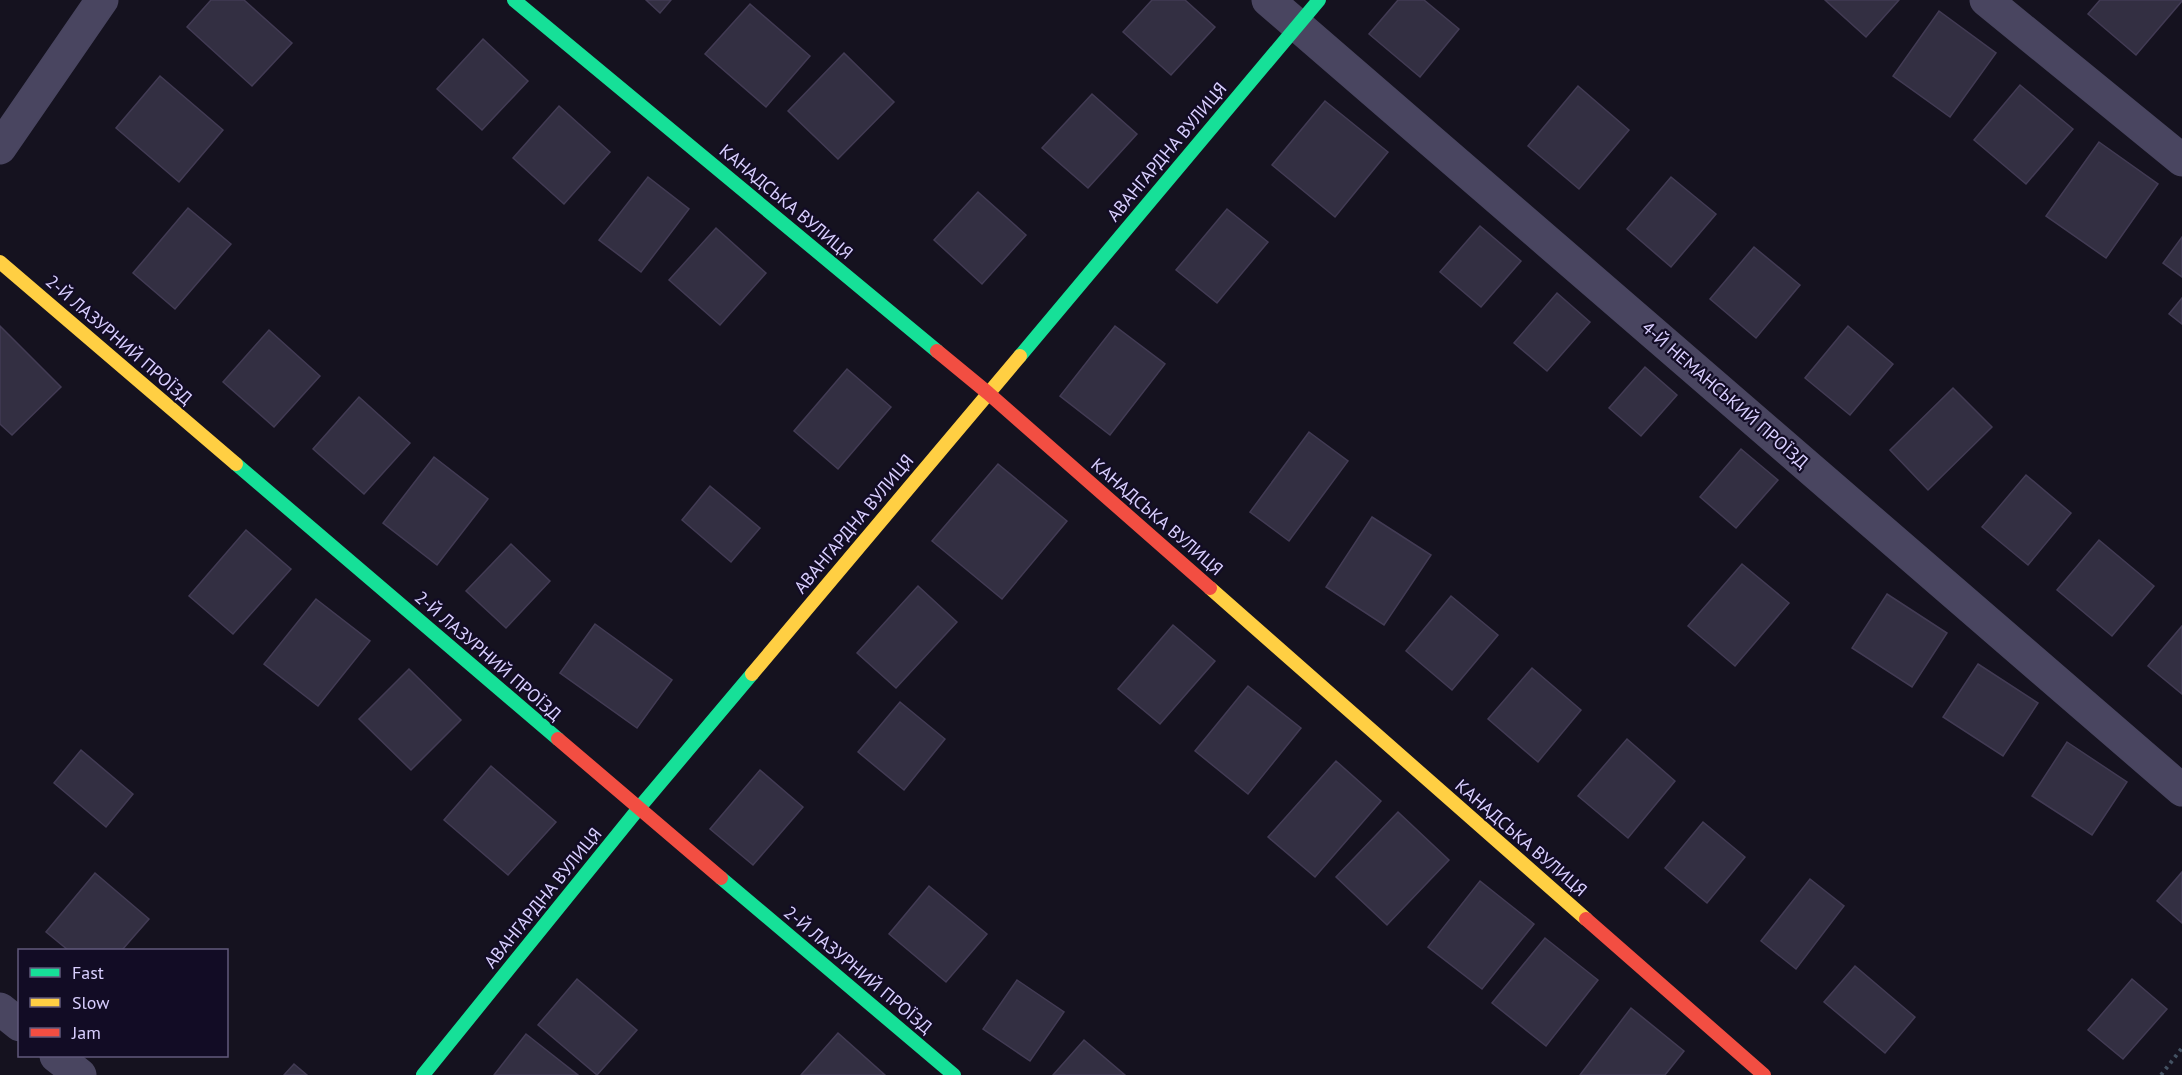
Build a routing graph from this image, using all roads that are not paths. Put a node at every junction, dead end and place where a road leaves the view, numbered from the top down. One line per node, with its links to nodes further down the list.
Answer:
1 (102, 0): 7 (street)
2 (514, 0): 10 (street, КАНАДСЬКА ВУЛИЦЯ)
3 (1268, 0): 6 (street, 4-Й НЕМАНСЬКИЙ ПРОЇЗД)
4 (1319, 0): 6 (street, АВАНГАРДНА ВУЛИЦЯ)
5 (1986, 0): 8 (street)
6 (1297, 26): 10 (street, АВАНГАРДНА ВУЛИЦЯ); 11 (street, 4-Й НЕМАНСЬКИЙ ПРОЇЗД)
7 (0, 147)
8 (2182, 160)
9 (0, 262): 12 (street, 2-Й ЛАЗУРНИЙ ПРОЇЗД)
10 (988, 393): 12 (street, АВАНГАРДНА ВУЛИЦЯ); 19 (street, КАНАДСЬКА ВУЛИЦЯ)
11 (2182, 790)
12 (639, 808): 17 (street, АВАНГАРДНА ВУЛИЦЯ); 18 (street, 2-Й ЛАЗУРНИЙ ПРОЇЗД)
13 (0, 1009): 14 (street)
14 (18, 1023)
15 (57, 1057): 16 (street)
16 (80, 1075)
17 (423, 1075)
18 (954, 1075)
19 (1764, 1075)

